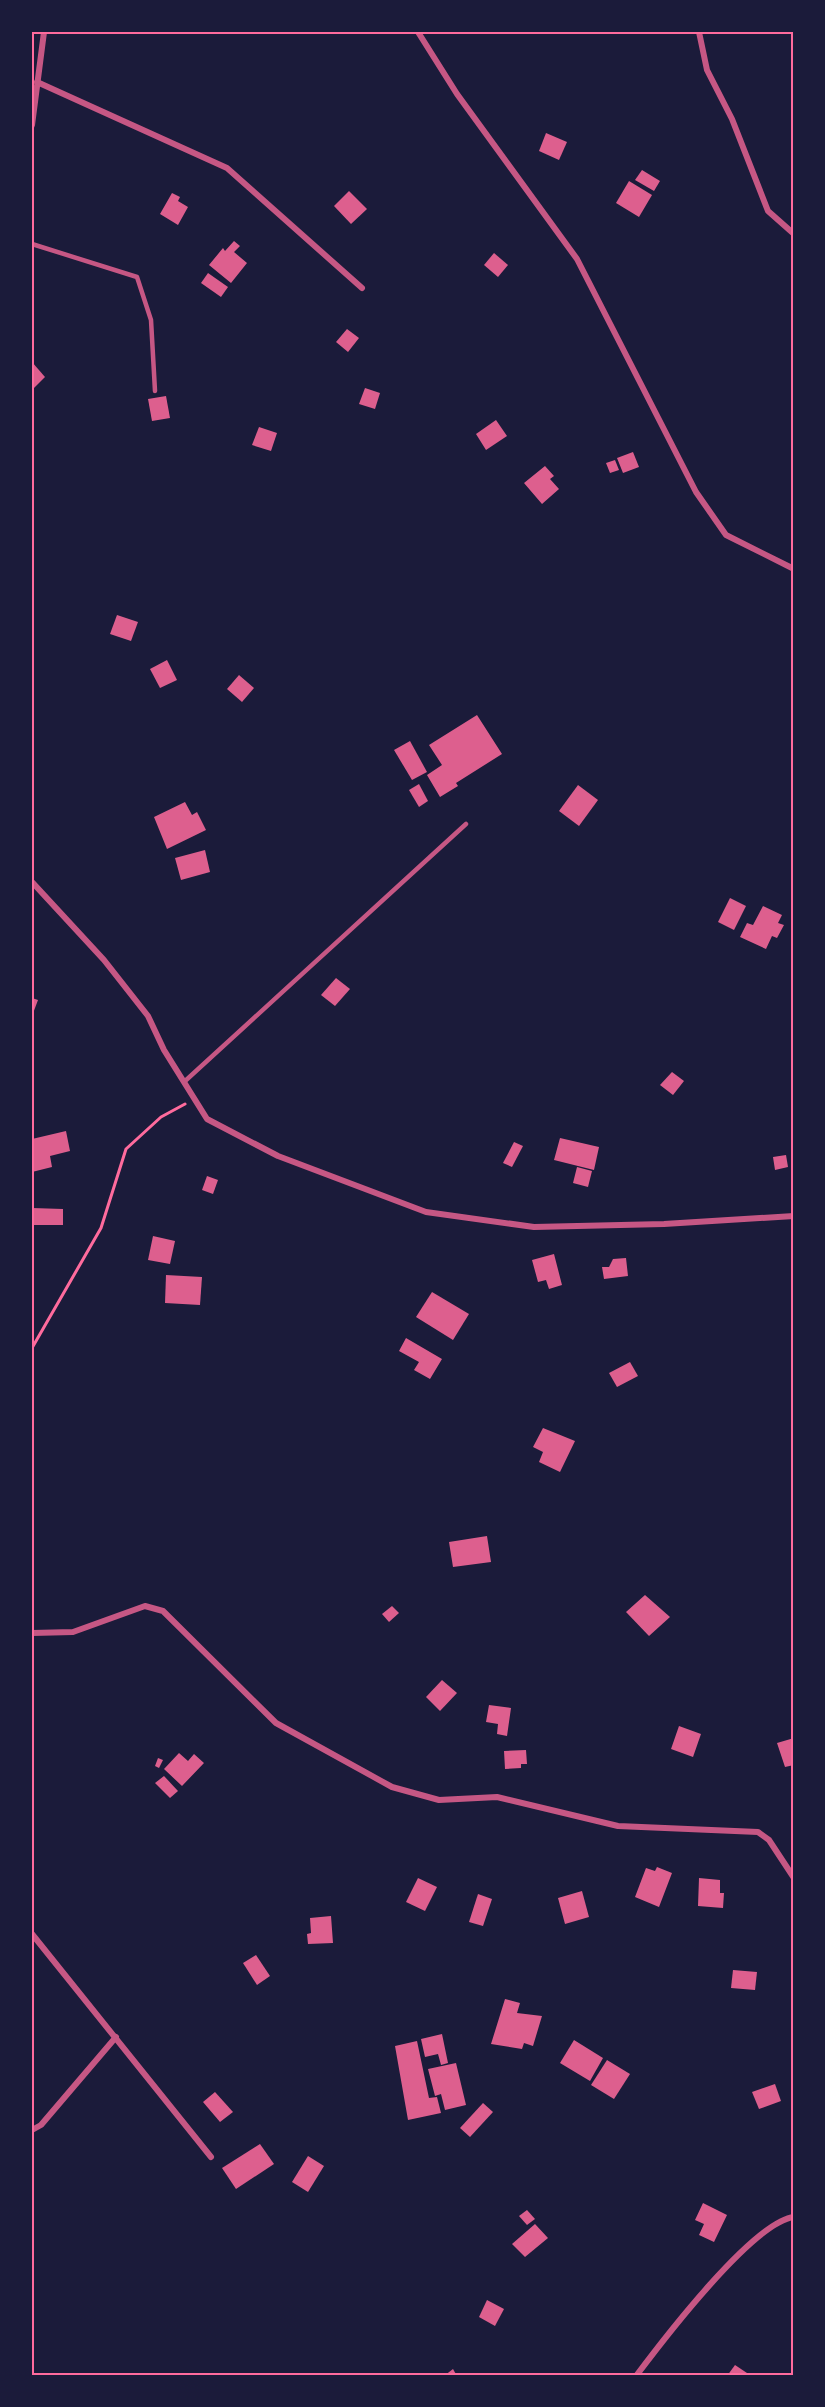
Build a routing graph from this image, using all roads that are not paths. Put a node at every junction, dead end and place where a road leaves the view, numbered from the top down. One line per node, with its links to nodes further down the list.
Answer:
1 (44, 32): 4 (street)
2 (418, 32): 10 (street)
3 (699, 32): 6 (street)
4 (37, 82): 5 (street); 8 (street)
5 (32, 125)
6 (794, 234)
7 (32, 243): 9 (lane)
8 (362, 288)
9 (154, 391)
10 (794, 569)
11 (466, 824): 13 (lane)
12 (32, 882): 13 (street)
13 (184, 1082): 14 (street)
14 (794, 1216)
15 (32, 1633): 16 (street)
16 (794, 1878)
17 (32, 1934): 18 (street)
18 (116, 2037): 19 (street); 20 (street)
19 (32, 2130)
20 (210, 2157)
21 (794, 2217): 22 (street)
22 (636, 2376)

